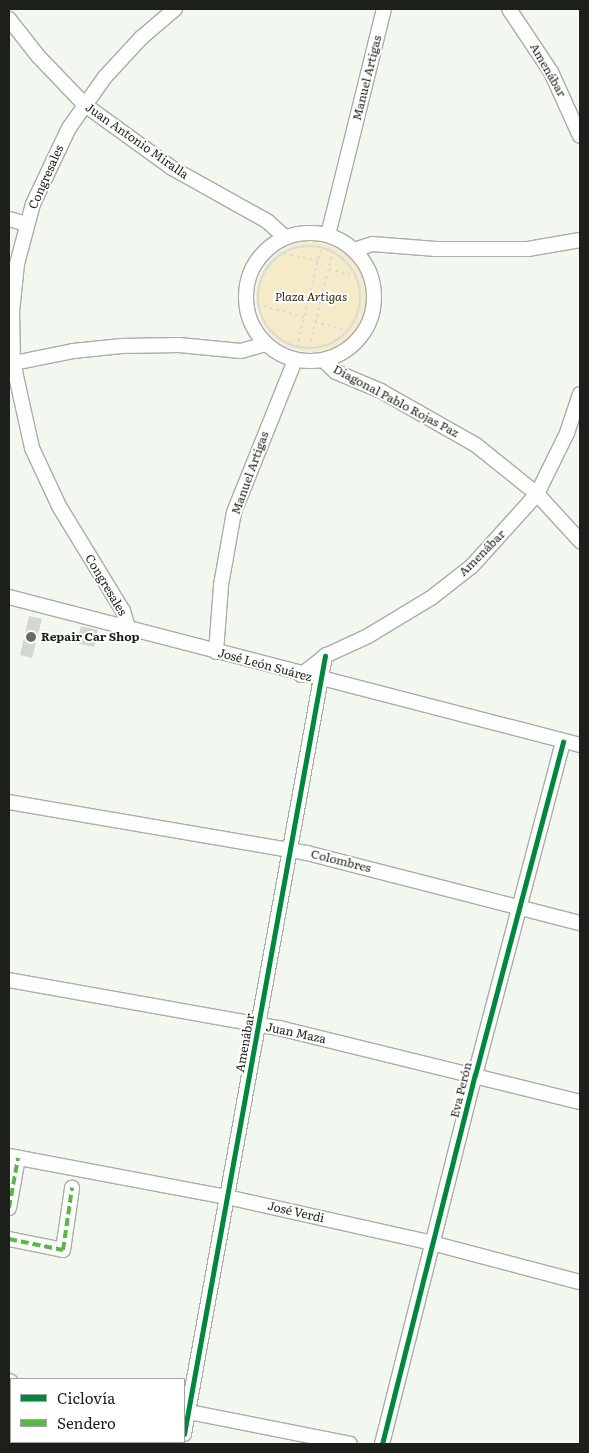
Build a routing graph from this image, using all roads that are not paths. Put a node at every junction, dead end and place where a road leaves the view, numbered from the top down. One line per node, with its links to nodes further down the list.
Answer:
1 (175, 9): 5 (street, Congresales)
2 (384, 9): 11 (street, Manuel Artigas)
3 (509, 9): 6 (street, Amenábar)
4 (9, 19): 5 (street, Juan Antonio Miralla)
5 (85, 105): 8 (street, Congresales); 9 (street, Juan Antonio Miralla)
6 (580, 136)
7 (9, 219): 8 (street)
8 (27, 224): 16 (street, Congresales)
9 (285, 237): 11 (street); 13 (street)
10 (580, 240): 12 (street)
11 (325, 241): 12 (street)
12 (354, 250): 15 (street)
13 (266, 344): 14 (street); 16 (street)
14 (296, 353): 15 (street); 22 (street, Manuel Artigas)
15 (323, 360): 18 (street, Diagonal Pablo Rojas Paz)
16 (11, 363): 21 (street, Congresales)
17 (580, 394): 18 (street, Amenábar)
18 (537, 494): 19 (street, Diagonal Pablo Rojas Paz); 23 (street, Amenábar)
19 (580, 541)
20 (9, 597): 21 (street, José León Suárez)
21 (128, 628): 22 (street, José León Suárez)
22 (216, 652): 24 (street, José León Suárez)
23 (325, 656): 24 (street, Amenábar); 25 (street, Amenábar)
24 (301, 675): 25 (street, José León Suárez)
25 (319, 680): 26 (street, José León Suárez); 29 (street, Amenábar)
26 (563, 741): 27 (street, José León Suárez); 30 (street, Eva Perón)
27 (580, 745)
28 (9, 802): 29 (street, Colombres)
29 (289, 849): 30 (street, Colombres); 33 (street, Amenábar)
30 (519, 907): 31 (street, Colombres); 34 (street, Eva Perón)
31 (580, 923)
32 (9, 980): 33 (street, Juan Maza)
33 (259, 1025): 34 (street, Juan Maza); 38 (street, Amenábar)
34 (474, 1075): 35 (street, Juan Maza); 41 (street, Eva Perón)
35 (580, 1102)
36 (14, 1157): 38 (street, José Verdi); 39 (street)
37 (72, 1188): 40 (street)
38 (227, 1197): 41 (street, José Verdi); 43 (street, Amenábar)
39 (9, 1208)
40 (9, 1239)
41 (432, 1243): 42 (street, José Verdi); 45 (street, Eva Perón)
42 (580, 1282)
43 (186, 1411): 44 (street)
44 (350, 1444)
45 (382, 1444)

